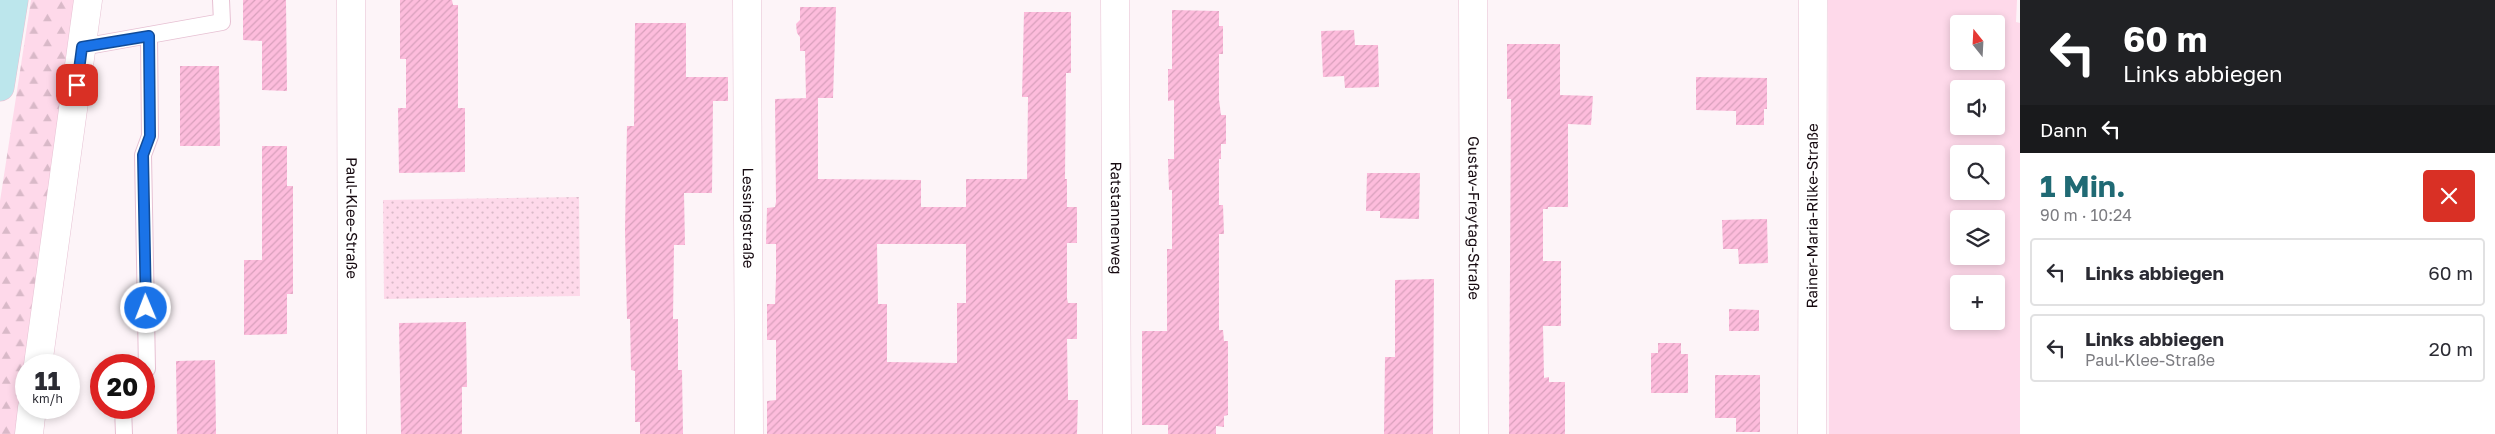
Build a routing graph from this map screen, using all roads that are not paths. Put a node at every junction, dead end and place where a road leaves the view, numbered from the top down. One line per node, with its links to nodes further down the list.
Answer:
1 (14, 0): 11 (main road)
2 (88, 0): 10 (street)
3 (222, 0): 9 (lane)
4 (351, 0): 18 (street, Paul-Klee-Straße)
5 (748, 0): 19 (street, Lessingstraße)
6 (1115, 0): 20 (street, Ratstannenweg)
7 (1473, 0): 21 (street, Gustav-Freytag-Straße)
8 (1813, 0): 22 (street, Rainer-Maria-Rilke-Straße)
9 (149, 36): 10 (lane); 13 (lane)
10 (82, 47): 12 (street)
11 (0, 87)
12 (40, 354)
13 (148, 354)
14 (30, 419): 16 (street)
15 (123, 419): 17 (lane)
16 (28, 434)
17 (124, 434)
18 (352, 434)
19 (749, 434)
20 (1117, 434)
21 (1474, 434)
22 (1812, 434)

